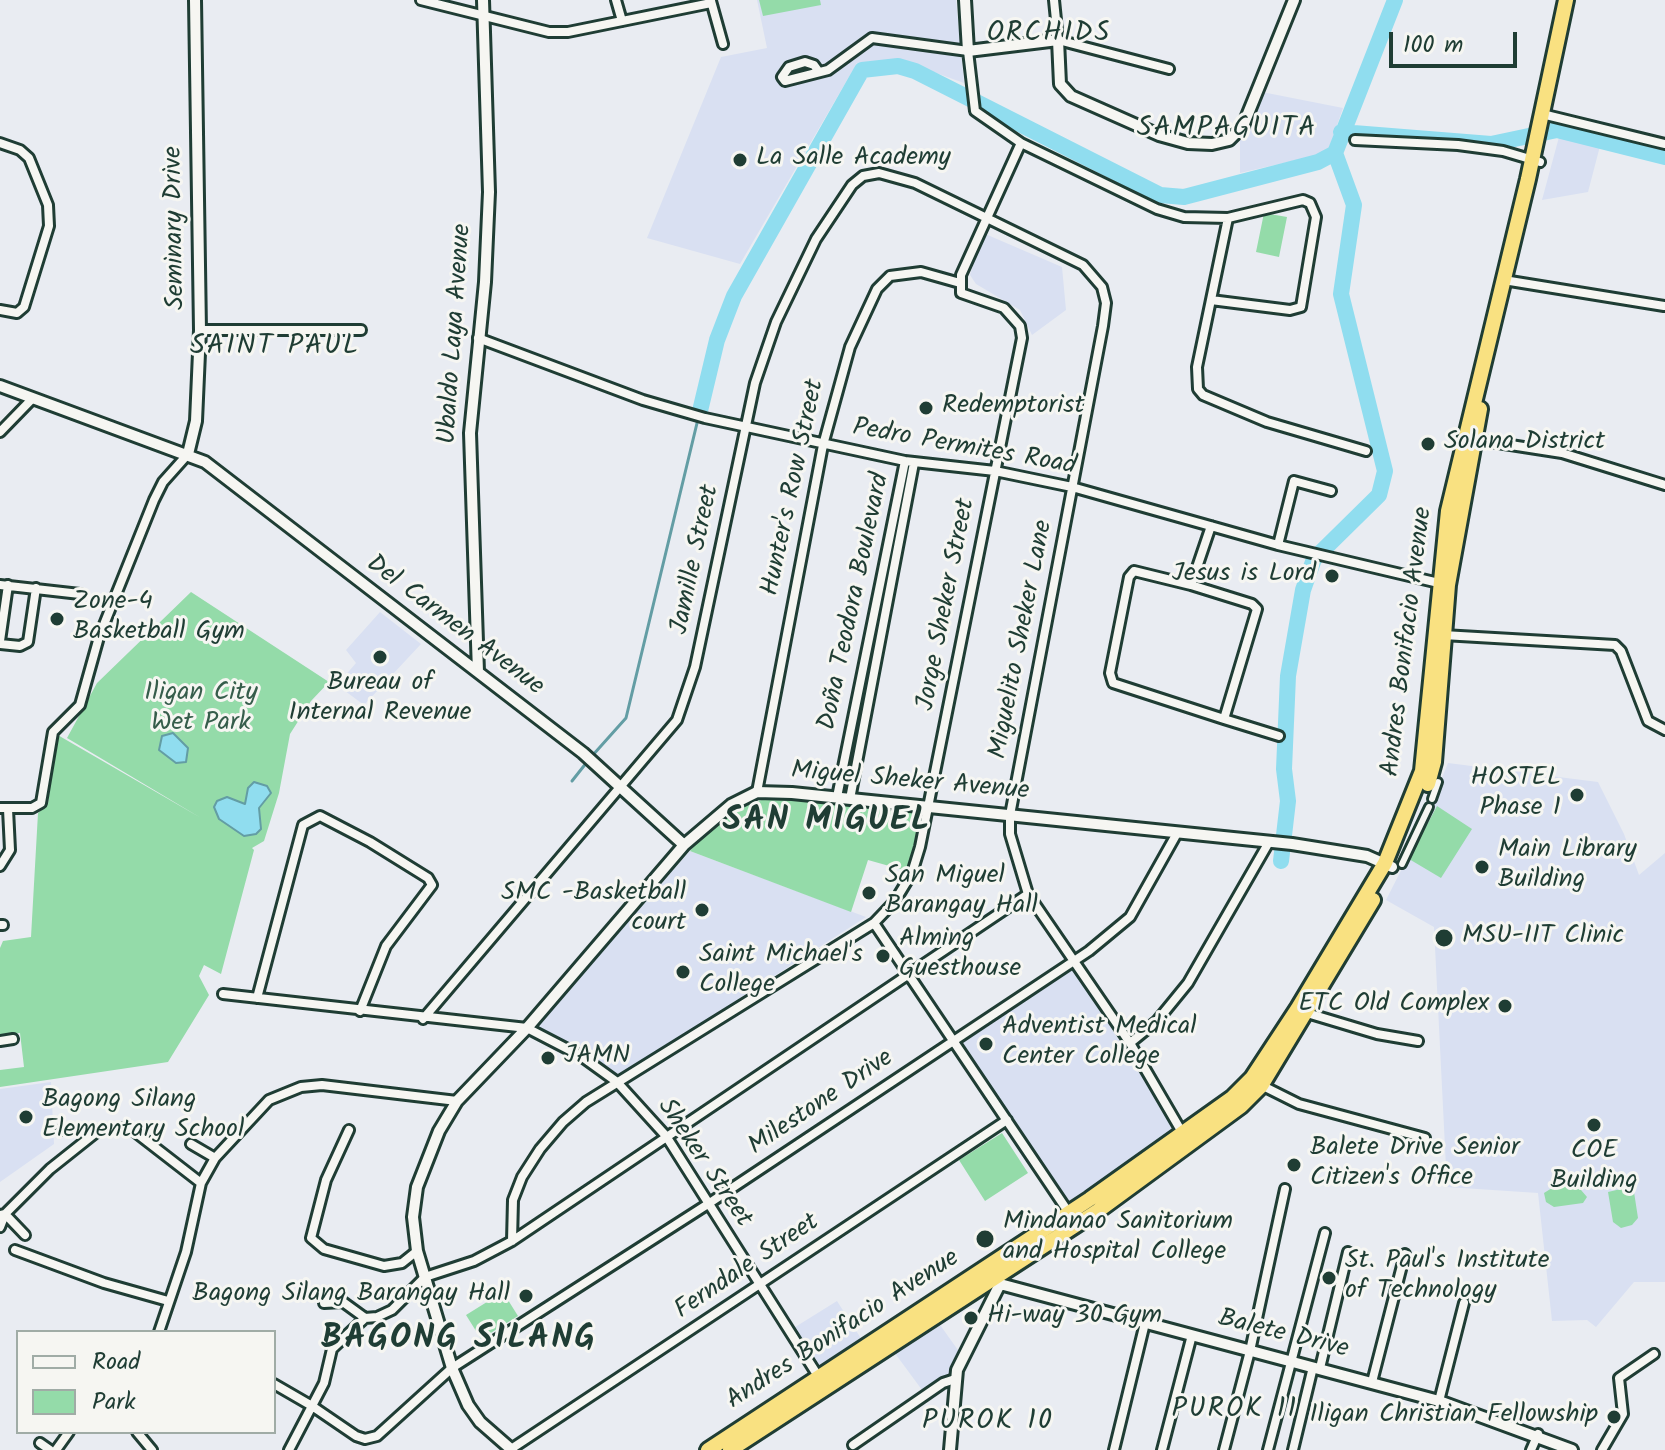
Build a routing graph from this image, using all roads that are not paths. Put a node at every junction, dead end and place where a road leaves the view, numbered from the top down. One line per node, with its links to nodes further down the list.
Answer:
1 (195, 0): 31 (street, Seminary Drive)
2 (421, 0): 11 (street)
3 (483, 0): 11 (street, Ubaldo Laya Avenue)
4 (616, 0): 12 (street)
5 (965, 0): 15 (street)
6 (1054, 0): 13 (street)
7 (1294, 0): 13 (street)
8 (1566, 0): 18 (highway, Andres Bonifacio Avenue)
9 (1575, 0): 18 (highway, Andres Bonifacio Avenue)
10 (711, 2): 12 (street); 14 (street)
11 (485, 16): 12 (street); 33 (street, Ubaldo Laya Avenue)
12 (622, 21)
13 (1058, 40): 15 (street); 16 (street)
14 (723, 44)
15 (968, 51): 17 (street); 21 (street)
16 (1169, 69)
17 (819, 72)
18 (1544, 119): 22 (street); 23 (highway, Andres Bonifacio Avenue)
19 (1355, 140): 23 (street)
20 (0, 143): 30 (street)
21 (1021, 143): 24 (street); 25 (street)
22 (1665, 144)
23 (1536, 161): 26 (highway, Andres Bonifacio Avenue); 38 (highway, Andres Bonifacio Avenue)
24 (1228, 218): 28 (street); 28 (street)
25 (984, 219): 27 (street); 36 (street, Jamille Street); 45 (street, Miguelito Sheker Lane)
26 (1510, 281): 29 (street); 38 (highway, Andres Bonifacio Avenue)
27 (960, 283): 39 (street, Hunter's Row Street); 43 (street, Jorge Sheker Street)
28 (1211, 300): 40 (street)
29 (1664, 306)
30 (0, 310)
31 (200, 330): 32 (street); 41 (street, Seminary Drive)
32 (361, 330)
33 (478, 338): 36 (street, Pedro Permites Road); 56 (street, Ubaldo Laya Avenue)
34 (0, 386): 35 (street, Del Carmen Avenue)
35 (33, 398): 37 (street); 41 (street, Del Carmen Avenue)
36 (745, 426): 39 (street, Pedro Permites Road); 61 (street, Jamille Street)
37 (0, 432)
38 (1469, 439): 44 (street); 49 (highway, Andres Bonifacio Avenue)
39 (823, 445): 42 (street, Pedro Permites Road); 62 (street, Hunter's Row Street)
40 (1366, 451)
41 (188, 454): 56 (street, Del Carmen Avenue); 66 (street)
42 (909, 462): 43 (street, Pedro Permites Road); 63 (street, Doña Teodora Boulevard); 64 (street, Doña Teodora Boulevard)
43 (995, 471): 45 (street, Pedro Permites Road); 65 (street, Jorge Sheker Street)
44 (1665, 485)
45 (1072, 487): 47 (street, Pedro Permites Road); 67 (street, Miguelito Sheker Lane)
46 (1331, 491): 48 (street)
47 (1211, 526): 48 (street, Pedro Permites Road); 51 (street)
48 (1278, 545): 49 (street, Pedro Permites Road)
49 (1443, 584): 54 (highway, Andres Bonifacio Avenue)
50 (4, 585): 52 (street); 55 (street)
51 (1191, 585): 57 (street); 57 (street)
52 (36, 588): 53 (street); 55 (street)
53 (80, 594)
54 (1439, 635): 58 (street); 71 (highway, Andres Bonifacio Avenue)
55 (0, 642)
56 (478, 672): 61 (street, Del Carmen Avenue)
57 (1224, 719): 59 (street)
58 (1665, 730)
59 (1279, 736)
60 (1438, 782): 71 (street)
61 (621, 786): 70 (street, Del Carmen Avenue); 81 (street, Jamille Street)
62 (757, 792): 63 (street, Miguel Sheker Avenue); 70 (street, Miguel Sheker Avenue)
63 (837, 797): 64 (street, Miguel Sheker Avenue)
64 (850, 799): 65 (street, Miguel Sheker Avenue)
65 (928, 807): 67 (street, Miguel Sheker Avenue); 74 (street, Jorge Sheker Street)
66 (4, 808): 72 (street)
67 (1010, 815): 68 (street, Miguel Sheker Avenue); 73 (street, Miguelito Sheker Lane)
68 (1176, 835): 69 (street, Miguel Sheker Avenue); 75 (street, Milestone Drive)
69 (1281, 843): 71 (street, Miguel Sheker Avenue); 87 (street)
70 (684, 845): 82 (street, Miguel Sheker Avenue)
71 (1393, 865): 80 (highway, Andres Bonifacio Avenue); 89 (highway, Andres Bonifacio Avenue)
72 (0, 866)
73 (1028, 894): 75 (street, Miguelito Sheker Lane); 76 (street)
74 (874, 923): 76 (street); 88 (street, Jorge Sheker Street)
75 (1074, 961): 84 (street, Milestone Drive); 87 (street, Miguelito Sheker Lane)
76 (911, 975): 84 (street); 96 (street)
77 (223, 994): 78 (street, Sheker Street)
78 (257, 998): 79 (street, Sheker Street); 79 (street)
79 (360, 1011): 81 (street, Sheker Street)
80 (1307, 1013): 86 (street); 89 (highway, Andres Bonifacio Avenue)
81 (423, 1019): 82 (street, Sheker Street)
82 (527, 1028): 88 (street, Sheker Street); 90 (street, Miguel Sheker Avenue)
83 (13, 1039): 85 (street)
84 (953, 1040): 91 (street); 102 (street, Milestone Drive)
85 (0, 1041)
86 (1418, 1041)
87 (1130, 1043): 95 (street, Miguelito Sheker Lane)
88 (617, 1082): 96 (street, Sheker Street); 108 (street, Jorge Sheker Street)
89 (1257, 1082): 95 (highway, Andres Bonifacio Avenue); 97 (street); 113 (highway, Andres Bonifacio Avenue)
90 (457, 1101): 99 (street); 110 (street, Miguel Sheker Avenue)
91 (1007, 1120): 103 (street); 115 (street, Ferndale Street)
92 (61, 1130): 93 (street)
93 (99, 1130): 100 (street); 104 (street)
94 (349, 1130): 110 (street)
95 (1183, 1135): 103 (highway, Andres Bonifacio Avenue)
96 (666, 1136): 102 (street, Sheker Street); 108 (street)
97 (1425, 1138)
98 (191, 1144): 99 (street)
99 (215, 1158): 100 (street)
100 (201, 1183): 116 (street)
101 (1285, 1189): 123 (street)
102 (708, 1204): 115 (street, Sheker Street); 127 (street, Milestone Drive)
103 (1069, 1213): 113 (highway, Andres Bonifacio Avenue)
104 (2, 1214): 105 (street); 107 (street)
105 (0, 1227)
106 (1325, 1233): 125 (street)
107 (25, 1235)
108 (512, 1241): 114 (street)
109 (15, 1250): 116 (street)
110 (417, 1251): 114 (street, Miguel Sheker Avenue)
111 (1348, 1252): 126 (street)
112 (1405, 1254): 130 (street)
113 (995, 1275): 120 (street, Balete Drive); 128 (highway, Andres Bonifacio Avenue); 129 (street); 144 (highway, Andres Bonifacio Avenue)
114 (425, 1277): 119 (street); 127 (street, Miguel Sheker Avenue)
115 (760, 1284): 128 (street, Sheker Street); 142 (street, Ferndale Street)
116 (168, 1301): 121 (street)
117 (324, 1303): 119 (street)
118 (1464, 1303): 132 (street)
119 (365, 1318): 133 (street)
120 (1145, 1323): 122 (street, Balete Drive); 146 (street)
121 (160, 1330)
122 (1192, 1335): 123 (street, Balete Drive); 147 (street)
123 (1250, 1351): 125 (street, Balete Drive); 148 (street)
124 (1654, 1354): 153 (street)
125 (1289, 1361): 126 (street, Balete Drive); 149 (street)
126 (1316, 1367): 130 (street, Balete Drive); 150 (street)
127 (452, 1368): 133 (street, Milestone Drive); 142 (street, Miguel Sheker Avenue)
128 (818, 1376): 143 (highway, Andres Bonifacio Avenue)
129 (955, 1379): 138 (street); 145 (street)
130 (1372, 1382): 132 (street, Balete Drive)
131 (276, 1385): 133 (street)
132 (1439, 1401): 136 (street, Balete Drive)
133 (312, 1406): 141 (street)
134 (67, 1434): 139 (street)
135 (139, 1434): 140 (street)
136 (1538, 1434): 151 (street); 152 (street, Balete Drive)
137 (40, 1443): 139 (street)
138 (853, 1445)
139 (53, 1450)
140 (152, 1450)
141 (289, 1450)
142 (512, 1450)
143 (708, 1450)
144 (730, 1450)
145 (950, 1450)
146 (1114, 1450)
147 (1162, 1450)
148 (1224, 1450)
149 (1268, 1450)
150 (1293, 1450)
151 (1531, 1450)
152 (1572, 1450)
153 (1602, 1450)

